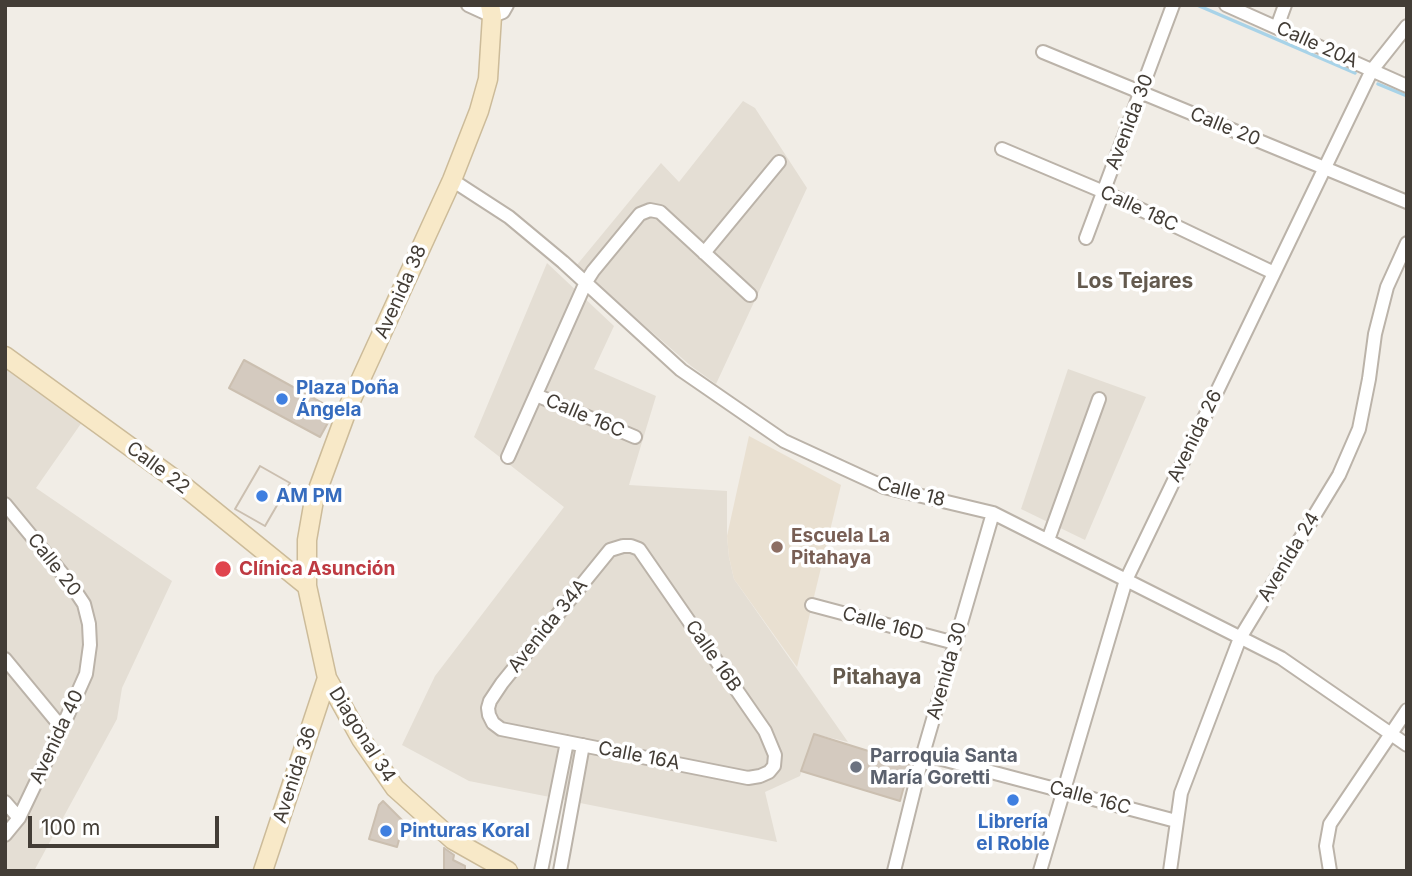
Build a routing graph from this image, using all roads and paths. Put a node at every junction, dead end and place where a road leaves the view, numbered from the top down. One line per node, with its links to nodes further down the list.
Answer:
1 (468, 5): 5 (street)
2 (1173, 5): 11 (street, Avenida 30)
3 (1226, 5): 7 (street, Calle 20A)
4 (1285, 5): 7 (street)
5 (497, 9): 15 (street, Avenida 38)
6 (1407, 26): 9 (street, Avenida 26)
7 (1277, 27): 9 (street, Calle 20A)
8 (1043, 52): 11 (street, Calle 20)
9 (1372, 70): 10 (street, Calle 20A); 14 (street, Avenida 26)
10 (1407, 86)
11 (1140, 93): 14 (street, Calle 20); 16 (street, Avenida 30)
12 (1002, 149): 16 (street, Calle 18C)
13 (779, 162): 20 (street)
14 (1325, 168): 17 (street, Calle 20); 21 (street, Avenida 26)
15 (452, 180): 22 (street, Calle 18); 34 (street, Avenida 38)
16 (1104, 192): 18 (street, Avenida 30); 21 (street, Calle 18C)
17 (1407, 202)
18 (1086, 238)
19 (1407, 243): 36 (street, Avenida 24)
20 (704, 253): 22 (street); 23 (street)
21 (1274, 273): 33 (street, Avenida 26)
22 (586, 282): 25 (street); 30 (street, Calle 18)
23 (750, 295)
24 (5, 356): 34 (street, Calle 22)
25 (536, 395): 27 (street, Calle 16C); 28 (street)
26 (1099, 399): 31 (street)
27 (635, 437)
28 (508, 457)
29 (5, 504): 39 (street, Calle 20)
30 (993, 513): 31 (street, Calle 18); 37 (street, Avenida 30)
31 (1048, 540): 33 (street, Calle 18)
32 (639, 549): 43 (street, Avenida 34A); 49 (street, Calle 16B)
33 (1126, 580): 36 (street, Calle 18); 50 (street, Avenida 26)
34 (307, 586): 40 (street, Diagonal 34)
35 (812, 605): 37 (street, Calle 16D)
36 (1240, 638): 44 (street, Calle 18); 53 (street, Avenida 24)
37 (955, 643): 48 (street, Avenida 30)
38 (5, 659): 42 (street)
39 (86, 674): 42 (street, Avenida 40)
40 (327, 678): 55 (street, Avenida 36); 56 (street, Diagonal 34)
41 (1407, 710): 44 (street)
42 (62, 728): 52 (street, Avenida 40)
43 (501, 729): 45 (street, Calle 16A)
44 (1392, 734): 47 (street, Calle 18); 62 (street)
45 (567, 742): 46 (street, Calle 16A); 57 (street)
46 (583, 745): 49 (street, Calle 16A); 58 (street)
47 (1407, 745)
48 (923, 754): 50 (street, Calle 16C); 59 (street, Avenida 30)
49 (774, 766)
50 (1064, 791): 53 (street, Calle 16C); 60 (street, Avenida 26)
51 (5, 802): 52 (street)
52 (19, 818): 54 (street, Avenida 40)
53 (1176, 821): 61 (street, Avenida 24)
54 (5, 835)
55 (263, 871)
56 (508, 871)
57 (541, 871)
58 (560, 871)
59 (894, 871)
60 (1041, 871)
61 (1170, 871)
62 (1330, 871)

